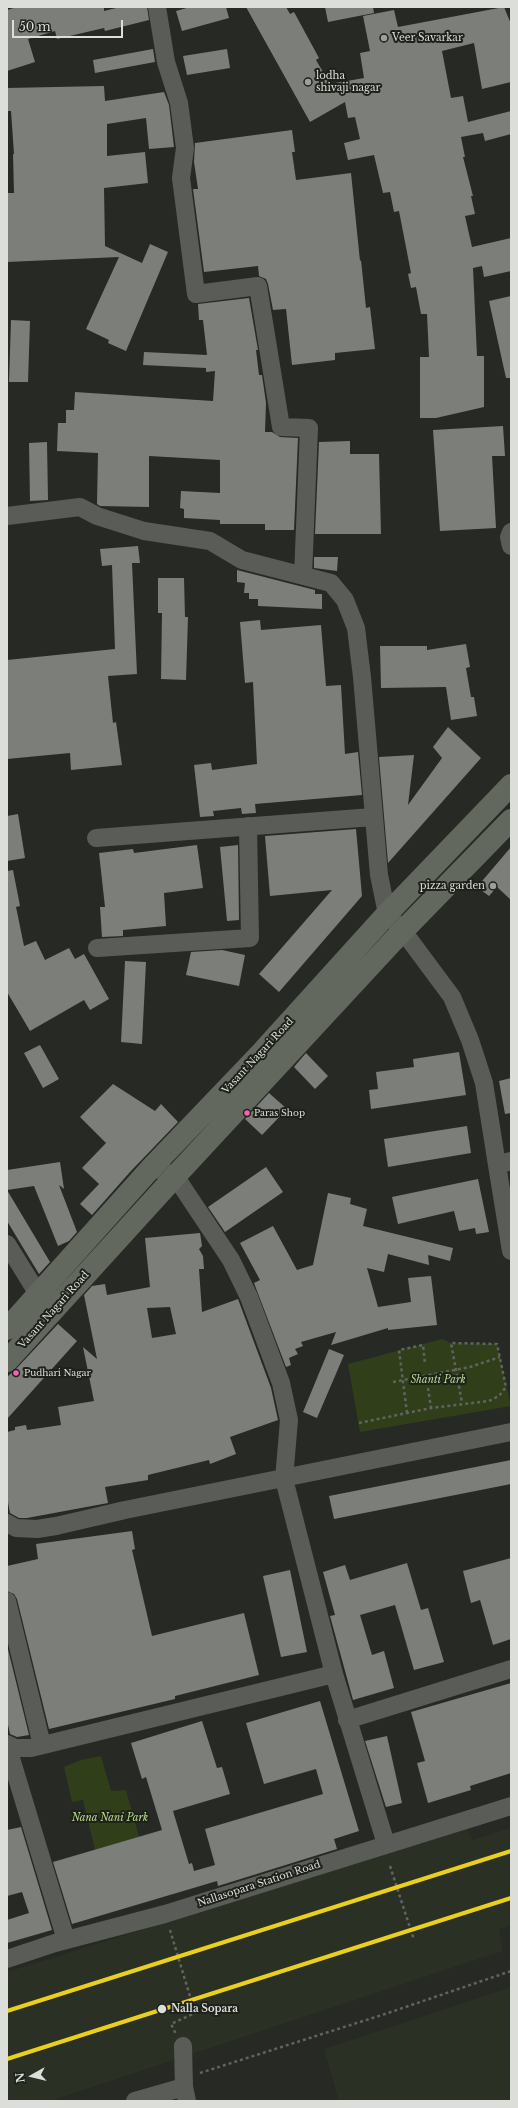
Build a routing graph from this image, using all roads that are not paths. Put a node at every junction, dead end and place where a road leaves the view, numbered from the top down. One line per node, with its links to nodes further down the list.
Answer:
1 (157, 7): 5 (street)
2 (7, 516): 5 (street)
3 (511, 532): 4 (street)
4 (511, 546)
5 (304, 576): 7 (street)
6 (511, 785): 11 (main road, Vasant Nagari Road)
7 (373, 817): 9 (street); 11 (street)
8 (511, 820): 12 (main road, Vasant Nagari Road)
9 (248, 826): 10 (street); 13 (street)
10 (96, 838)
11 (387, 914): 12 (street); 15 (main road, Vasant Nagari Road)
12 (403, 930): 14 (street); 16 (main road, Vasant Nagari Road)
13 (97, 948)
14 (504, 1163): 18 (street)
15 (152, 1167): 16 (street); 19 (main road, Vasant Nagari Road)
16 (175, 1176): 20 (main road, Vasant Nagari Road); 24 (street)
17 (7, 1244): 19 (street)
18 (511, 1251)
19 (38, 1294): 20 (street); 21 (main road, Vasant Nagari Road)
20 (57, 1307): 22 (main road, Vasant Nagari Road)
21 (7, 1328)
22 (7, 1361)
23 (511, 1432): 24 (street)
24 (284, 1479): 25 (street); 28 (street)
25 (7, 1525)
26 (7, 1601): 31 (street)
27 (511, 1669): 29 (street)
28 (334, 1674): 29 (street); 31 (street)
29 (347, 1720): 33 (street)
30 (7, 1745): 31 (street); 34 (street)
31 (42, 1745)
32 (511, 1806): 33 (street, Nallasopara Station Road)
33 (386, 1844): 34 (street, Nallasopara Station Road)
34 (66, 1940): 35 (street, Nallasopara Station Road)
35 (7, 1959)
36 (183, 2046): 37 (street)
37 (185, 2089): 38 (street)
38 (135, 2101)

